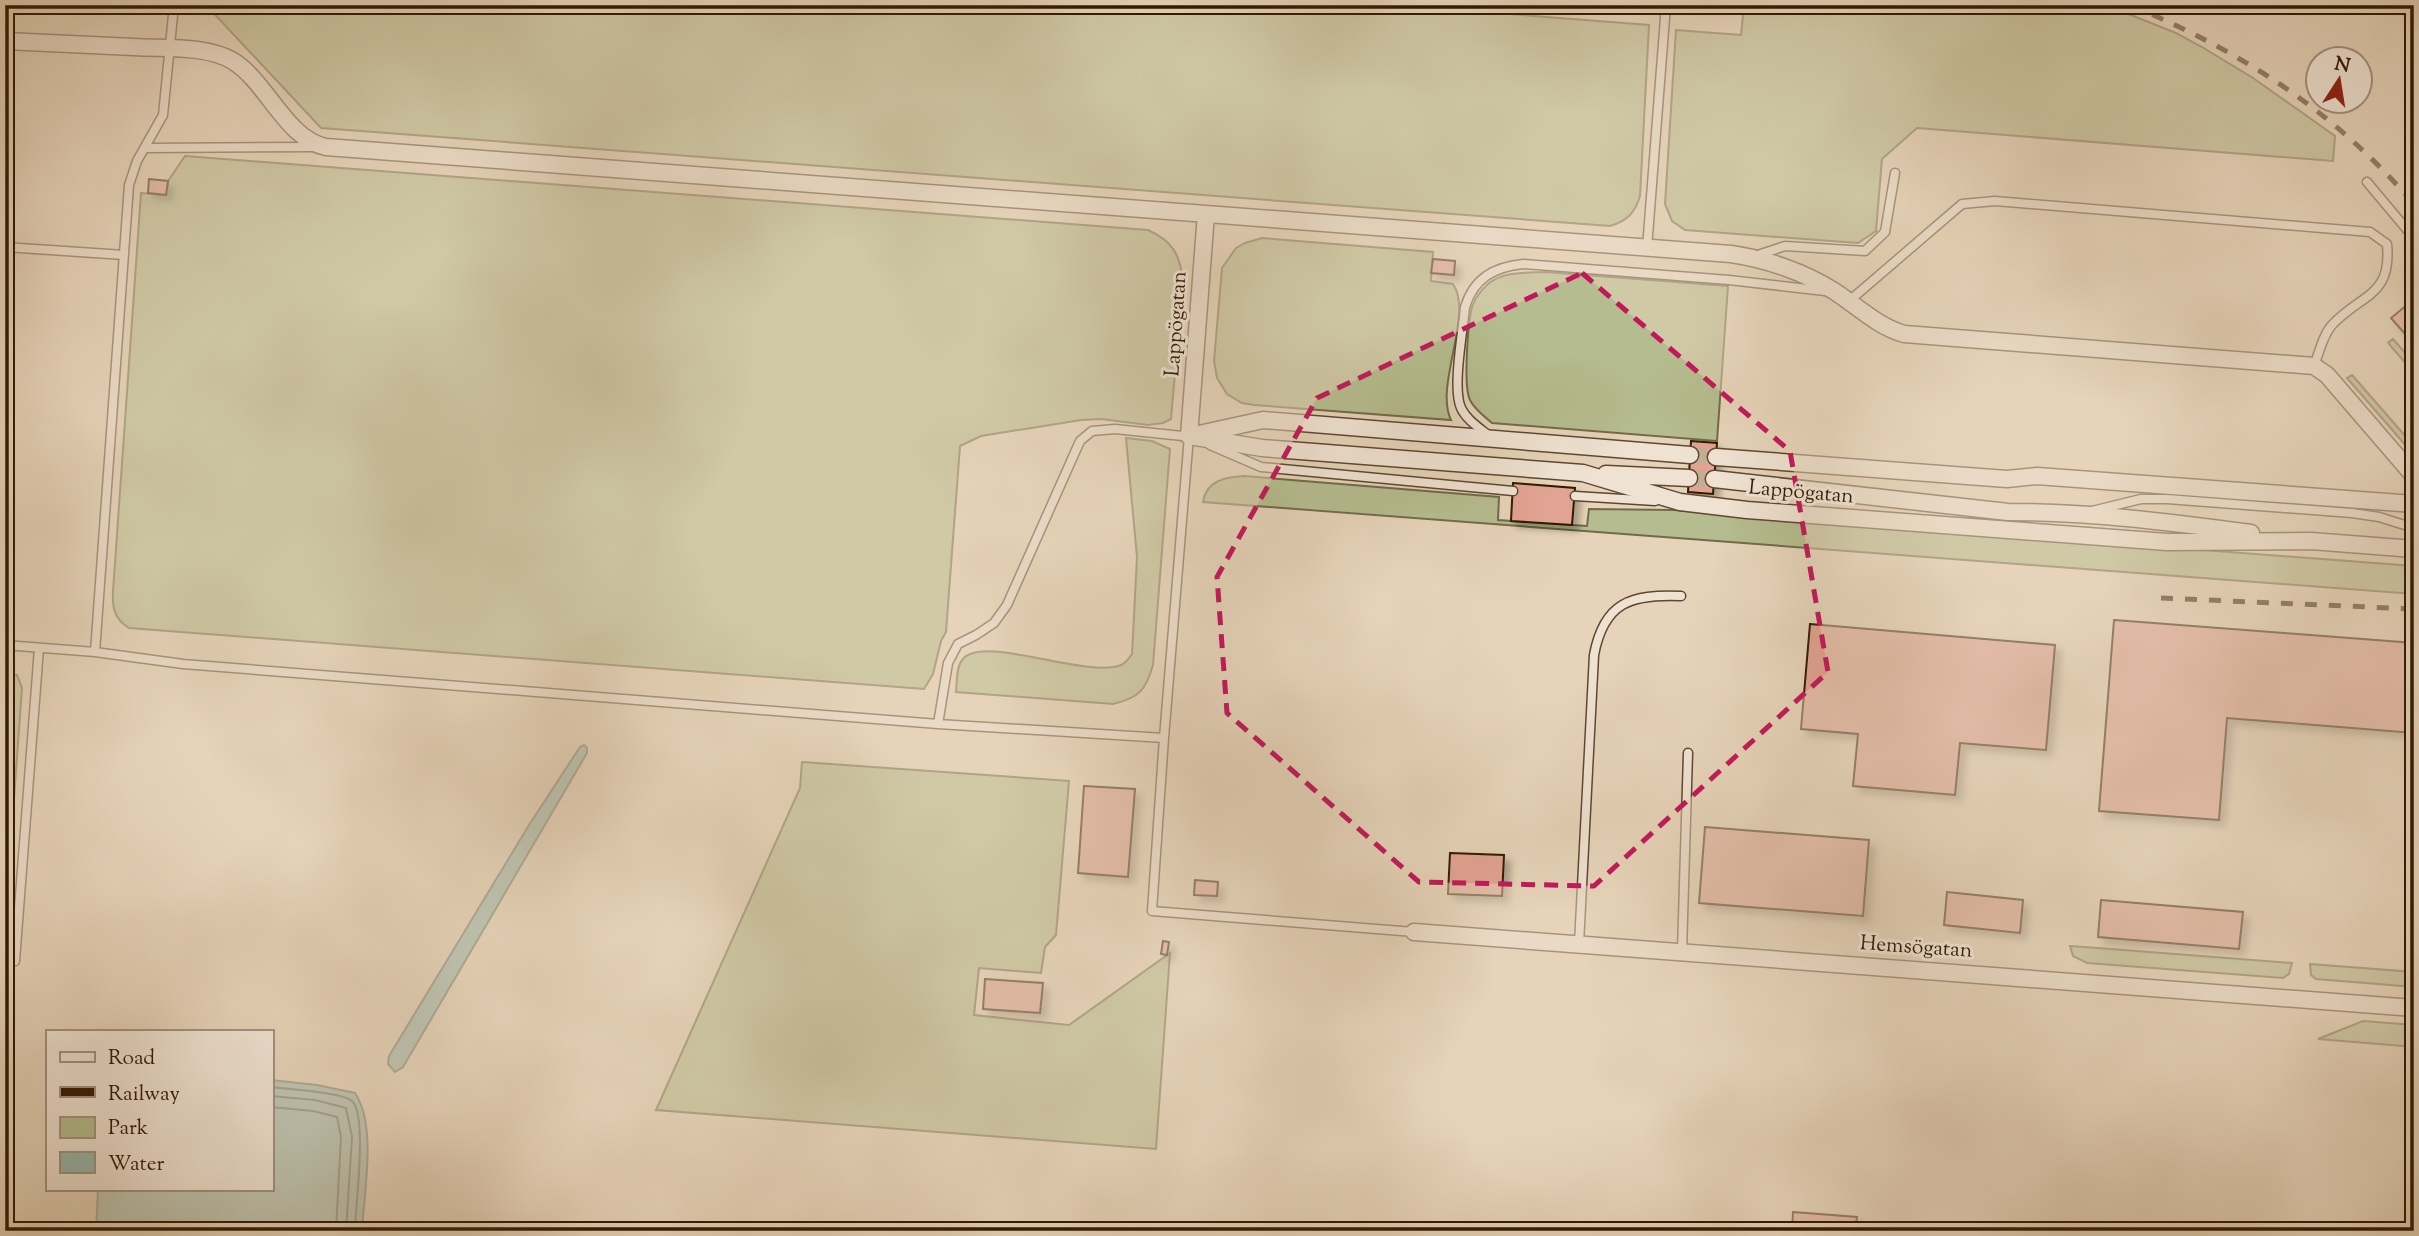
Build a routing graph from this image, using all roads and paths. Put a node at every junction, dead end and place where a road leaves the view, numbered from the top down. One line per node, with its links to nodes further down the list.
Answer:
1 (174, 5): 4 (lane)
2 (1666, 5): 12 (lane)
3 (5, 41): 4 (street)
4 (172, 49): 5 (street); 6 (lane)
5 (326, 147): 6 (lane); 9 (street)
6 (147, 148): 13 (lane)
7 (1895, 173): 14 (lane)
8 (2367, 182): 10 (lane)
9 (1206, 214): 12 (street); 17 (street, Lappögatan)
10 (2414, 238)
11 (5, 247): 13 (lane)
12 (1647, 248): 14 (street)
13 (124, 255): 36 (lane)
14 (1752, 257): 15 (street)
15 (1842, 297): 16 (street); 16 (lane); 18 (lane)
16 (2314, 366): 22 (street)
17 (1189, 436): 18 (street); 21 (street, Lappögatan); 25 (lane); 37 (lane); 38 (lane)
18 (1491, 437): 19 (street)
19 (1690, 455)
20 (1716, 457): 28 (street, Lappögatan)
21 (1583, 473): 23 (street); 27 (street, Lappögatan)
22 (2414, 476)
23 (1689, 478)
24 (1714, 480): 29 (street)
25 (1513, 491)
26 (1575, 496): 27 (lane)
27 (1680, 502): 31 (street, Lappögatan)
28 (2414, 504)
29 (2075, 515): 30 (lane); 31 (street)
30 (2414, 527)
31 (2311, 541): 32 (street, Lappögatan)
32 (2414, 549)
33 (1681, 596): 41 (lane)
34 (5, 645): 35 (lane)
35 (38, 648): 36 (lane); 43 (lane)
36 (95, 652): 37 (lane)
37 (938, 724): 38 (lane)
38 (1164, 738): 40 (lane)
39 (1688, 753): 42 (lane)
40 (1414, 932): 41 (street, Hemsögatan)
41 (1578, 944): 42 (street, Hemsögatan)
42 (1682, 951): 44 (street, Hemsögatan)
43 (5, 960)
44 (2414, 1009)

